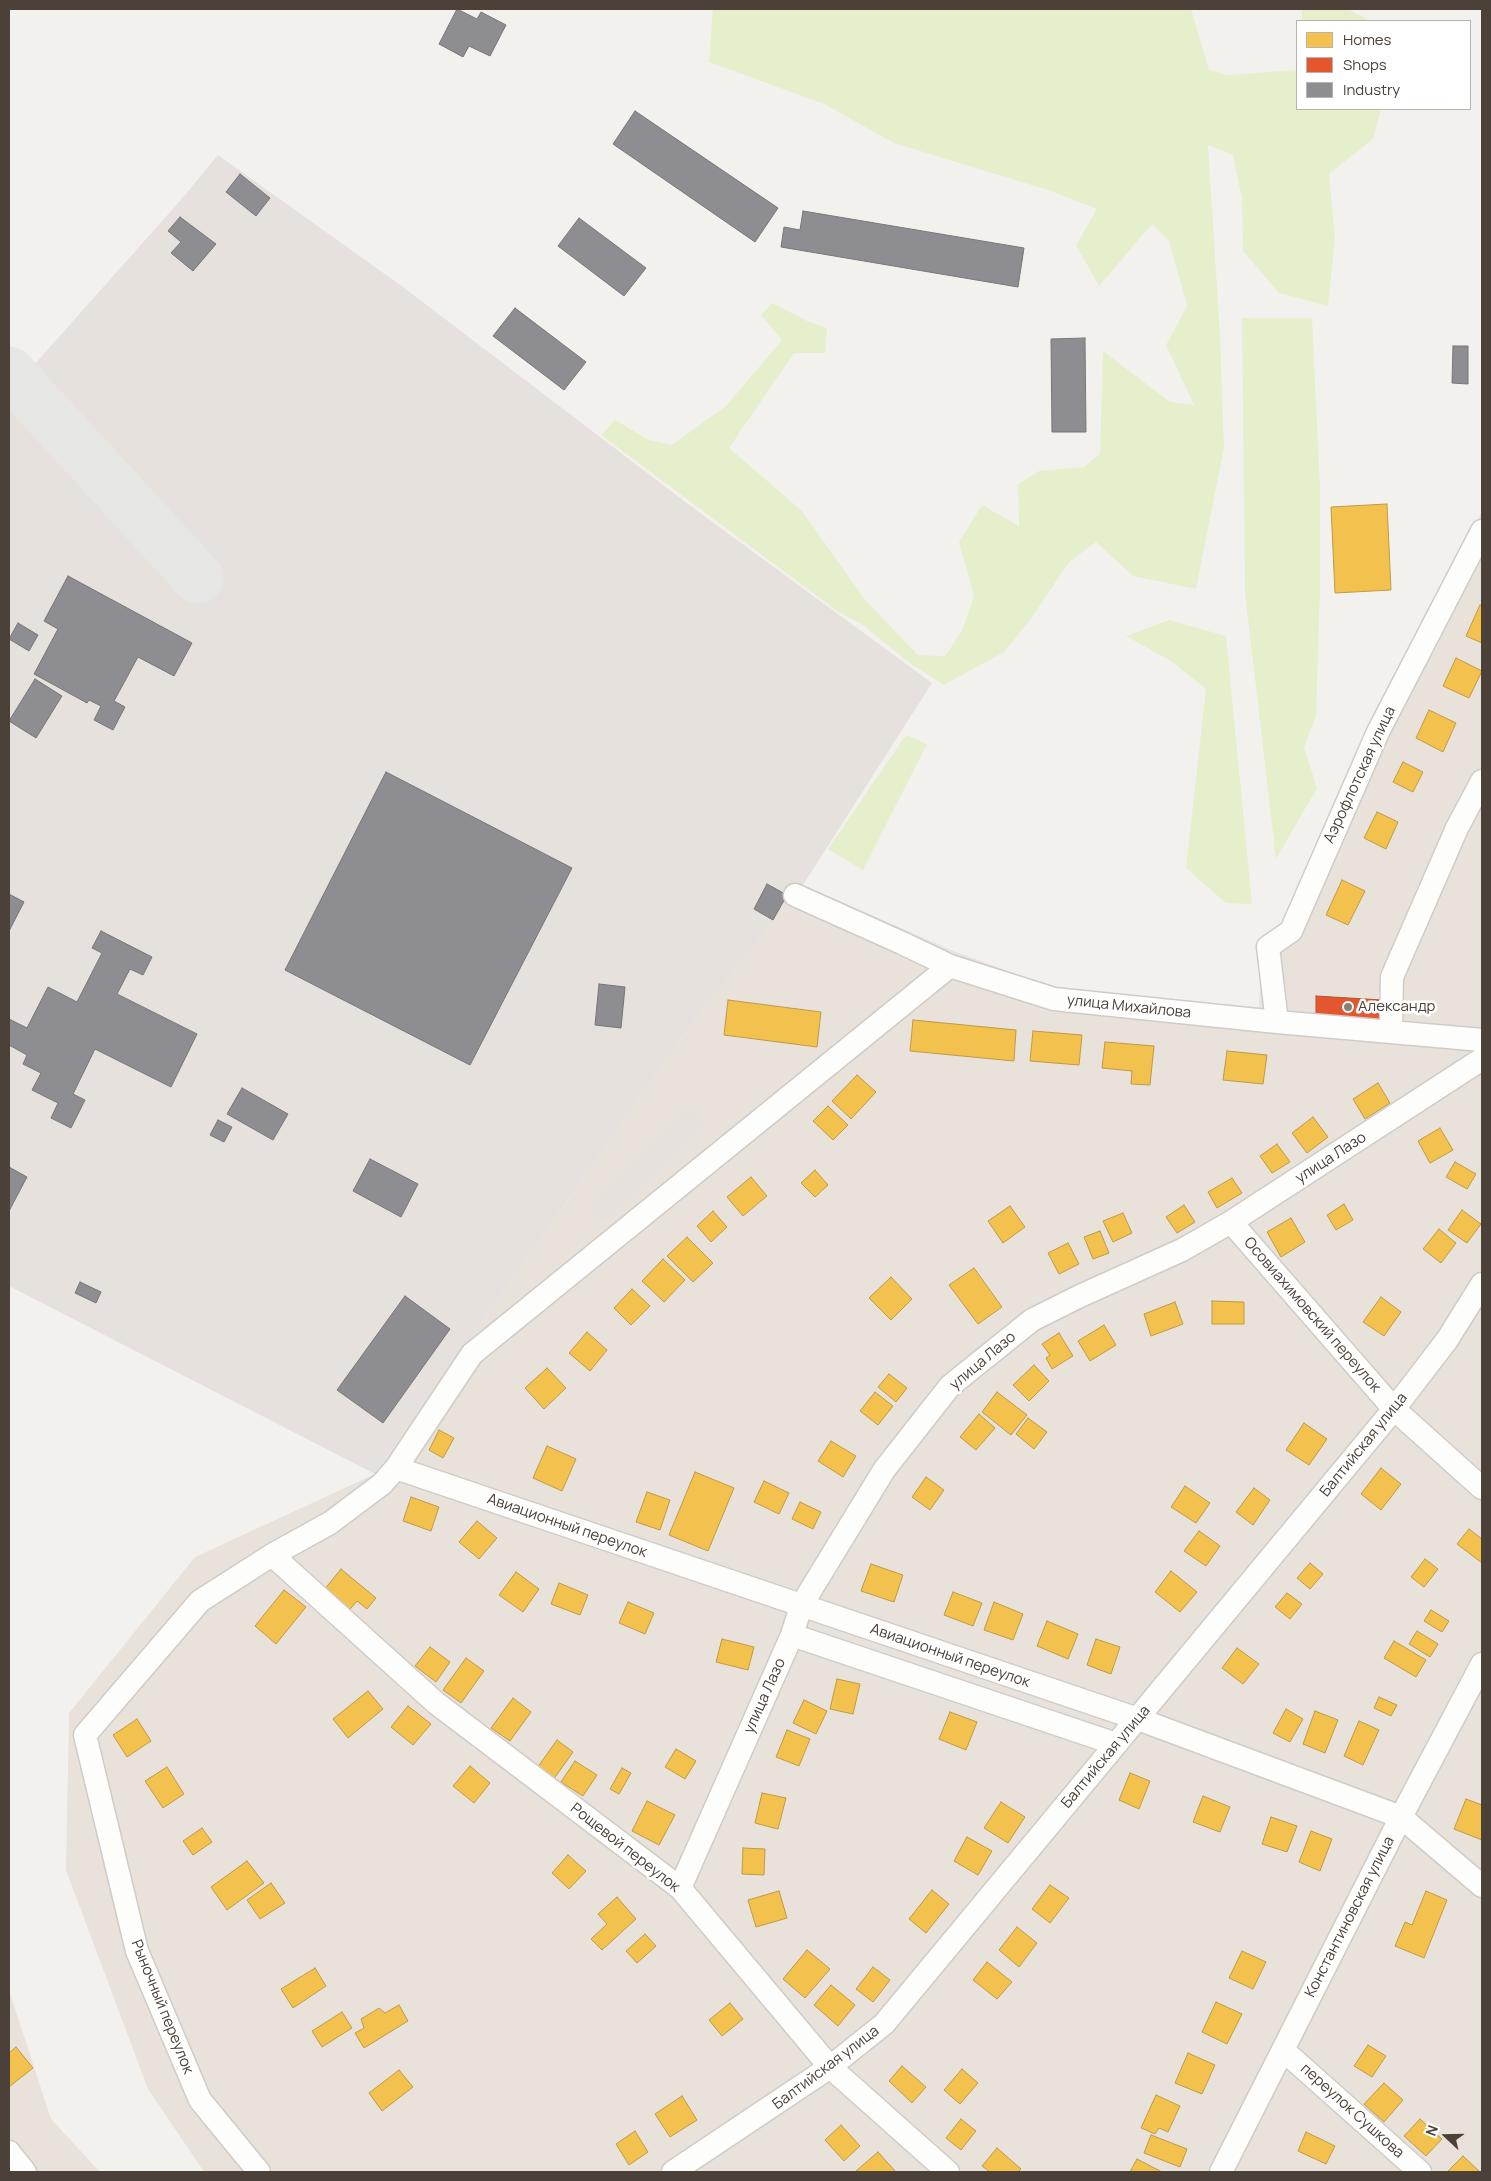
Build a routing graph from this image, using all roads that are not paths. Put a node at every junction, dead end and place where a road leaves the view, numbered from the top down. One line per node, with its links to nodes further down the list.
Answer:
1 (1482, 531): 5 (street, Аэрофлотская улица)
2 (1482, 781): 6 (street)
3 (796, 895): 4 (street, улица Михайлова)
4 (950, 966): 5 (street, улица Михайлова); 12 (street)
5 (1276, 1022): 6 (street, улица Михайлова)
6 (1391, 1032): 7 (street, улица Михайлова)
7 (1482, 1040)
8 (1482, 1060): 9 (street, улица Лазо)
9 (1231, 1222): 11 (street, Осовиахимовский переулок); 15 (street, улица Лазо)
10 (1482, 1284): 11 (street, Балтийская улица)
11 (1394, 1409): 13 (street, Осовиахимовский переулок); 18 (street, Балтийская улица)
12 (396, 1468): 14 (street); 15 (street, Авиационный переулок)
13 (1482, 1488)
14 (272, 1555): 22 (street, Рощевой переулок); 27 (street, Рыночный переулок)
15 (801, 1606): 16 (street, улица Лазо); 18 (street, Авиационный переулок)
16 (792, 1635): 19 (street, Авиационный переулок); 22 (street, улица Лазо)
17 (1482, 1664): 20 (street, Константиновская улица)
18 (1138, 1719): 19 (street, Балтийская улица); 20 (street, Авиационный переулок)
19 (1116, 1744): 24 (street, Балтийская улица)
20 (1401, 1817): 21 (street, Авиационный переулок); 23 (street, Константиновская улица)
21 (1482, 1886)
22 (680, 1888): 24 (street, Рощевой переулок)
23 (1283, 2050): 30 (street, Константиновская улица); 31 (street, переулок Сушкова)
24 (830, 2067): 28 (street, Балтийская улица); 29 (street, Рощевой переулок)
25 (9, 2152): 26 (street)
26 (25, 2172)
27 (259, 2172)
28 (673, 2172)
29 (948, 2172)
30 (1221, 2172)
31 (1420, 2172)

